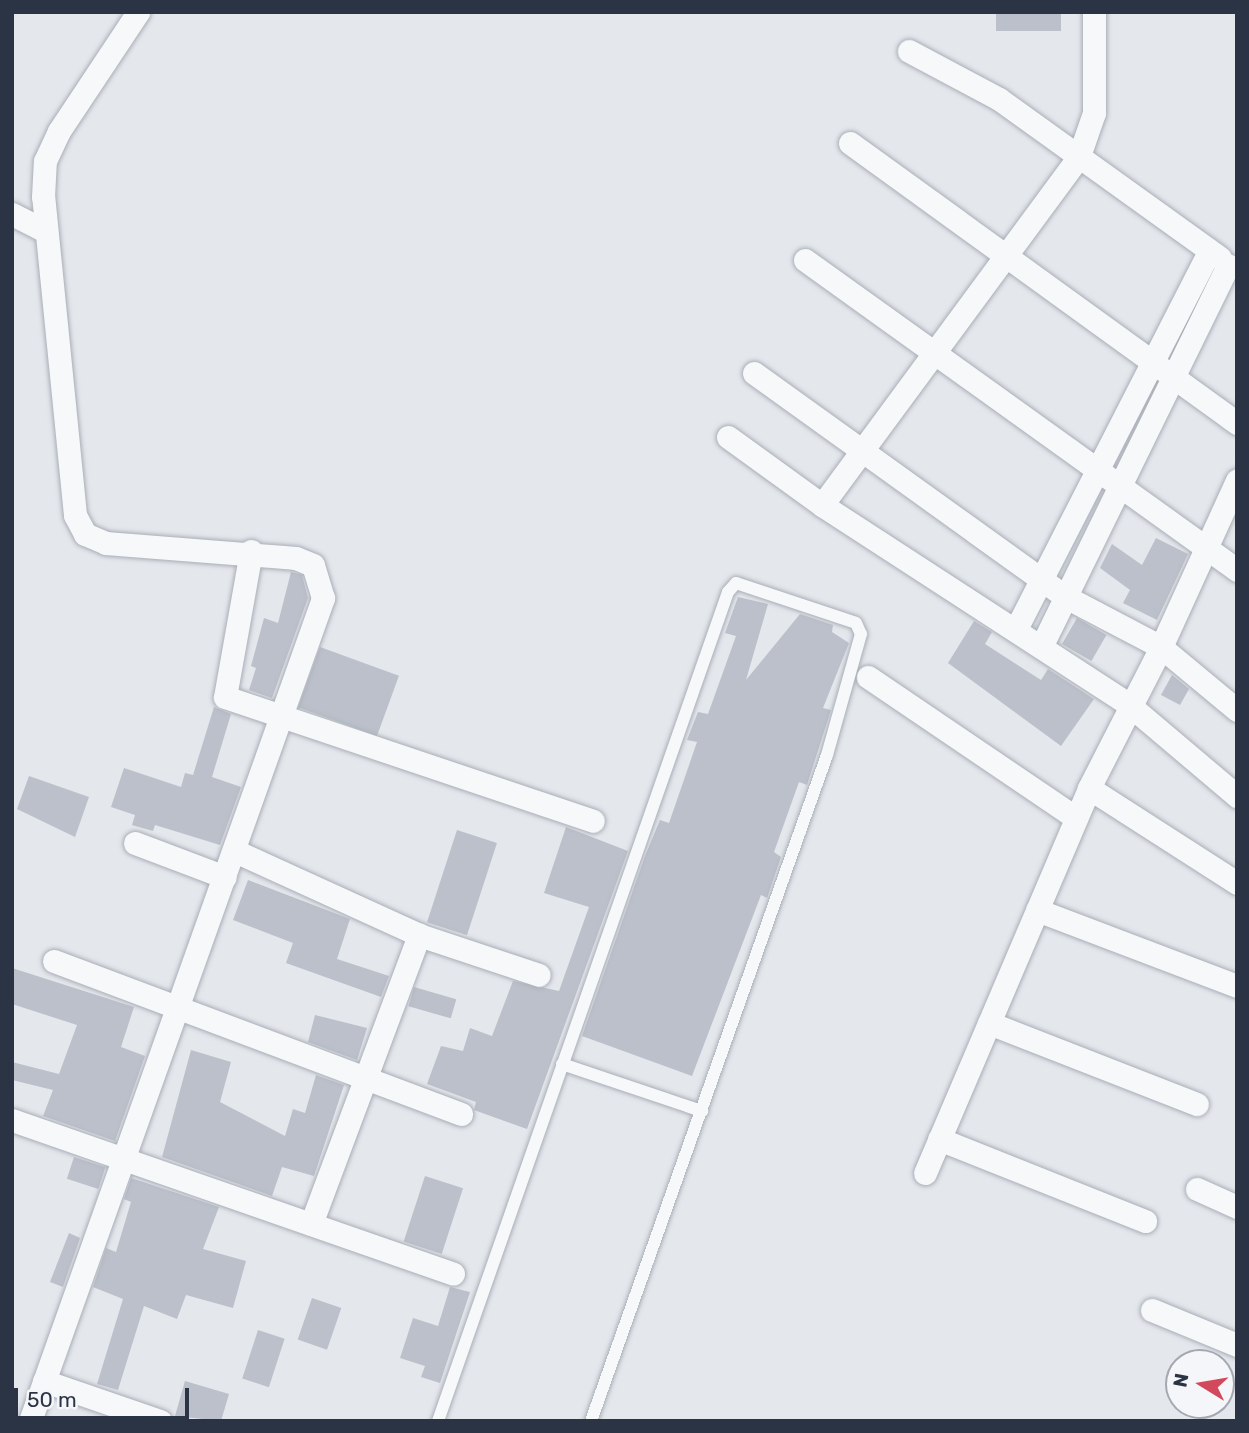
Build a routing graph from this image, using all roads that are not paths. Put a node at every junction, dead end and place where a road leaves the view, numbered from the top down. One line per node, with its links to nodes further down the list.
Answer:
1 (138, 12): 7 (street)
2 (1094, 12): 5 (street)
3 (909, 51): 5 (street)
4 (850, 143): 9 (street)
5 (1079, 156): 8 (street); 9 (street)
6 (12, 214): 7 (street)
7 (46, 231): 24 (street)
8 (1209, 251): 11 (street); 13 (street)
9 (1006, 255): 12 (street); 13 (street)
10 (805, 260): 12 (street)
11 (1233, 267): 15 (street)
12 (934, 354): 18 (street); 19 (street)
13 (1153, 362): 15 (street); 19 (street)
14 (754, 373): 18 (street)
15 (1173, 376): 16 (street); 21 (street)
16 (1237, 423)
17 (728, 437): 22 (street)
18 (862, 451): 22 (street); 26 (street)
19 (1097, 472): 21 (street); 26 (street)
20 (1237, 480): 23 (street)
21 (1118, 487): 23 (street); 27 (street)
22 (822, 505): 28 (street)
23 (1206, 548): 25 (street); 30 (street)
24 (251, 551): 34 (street); 34 (street)
25 (1237, 570)
26 (1042, 581): 27 (street); 28 (street)
27 (1064, 596): 29 (street); 30 (street)
28 (1017, 627): 29 (street)
29 (1041, 647): 32 (street)
30 (1161, 647): 32 (street); 33 (street)
31 (868, 677): 37 (street)
32 (1128, 704): 35 (street); 36 (street)
33 (1237, 710)
34 (282, 719): 38 (street); 40 (street)
35 (1089, 788): 37 (street); 42 (street)
36 (1237, 796)
37 (1076, 818): 43 (street)
38 (593, 821)
39 (135, 843): 41 (street)
40 (235, 851): 41 (street); 44 (street)
41 (225, 877): 48 (street)
42 (1237, 883)
43 (1037, 910): 47 (street); 49 (street)
44 (419, 935): 46 (street); 51 (street)
45 (54, 961): 48 (street)
46 (539, 975)
47 (1237, 986)
48 (181, 1004): 51 (street); 57 (street)
49 (989, 1023): 52 (street); 56 (street)
50 (562, 1065): 53 (lane); 53 (lane); 69 (lane)
51 (367, 1079): 54 (street); 62 (street)
52 (1197, 1104)
53 (702, 1111): 70 (lane)
54 (461, 1114)
55 (12, 1120): 57 (street)
56 (939, 1139): 58 (street); 61 (street)
57 (126, 1162): 62 (street); 66 (street)
58 (925, 1173)
59 (1197, 1189): 60 (street)
60 (1237, 1206)
61 (1146, 1221)
62 (311, 1224): 63 (street)
63 (453, 1274)
64 (1152, 1310): 65 (street)
65 (1237, 1345)
66 (44, 1381): 67 (street); 68 (street)
67 (30, 1421)
68 (160, 1421)
69 (438, 1421)
70 (591, 1421)

